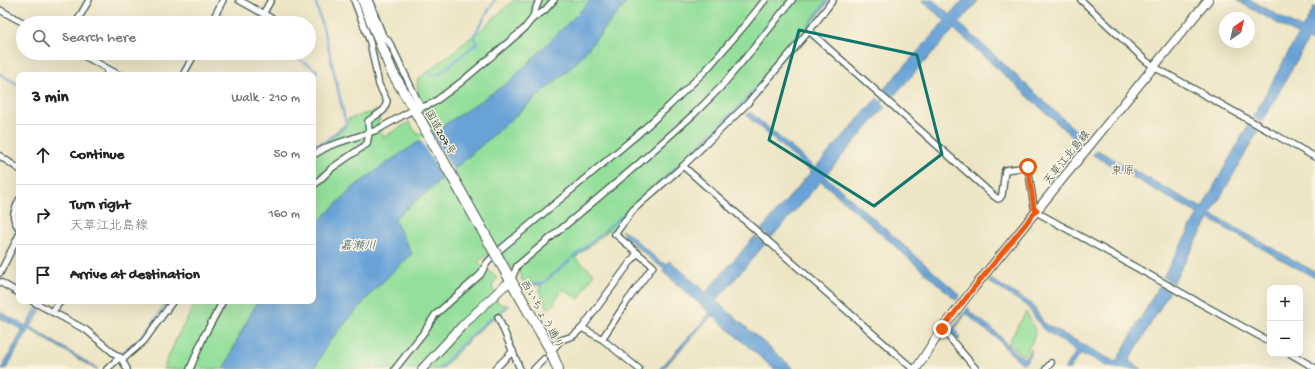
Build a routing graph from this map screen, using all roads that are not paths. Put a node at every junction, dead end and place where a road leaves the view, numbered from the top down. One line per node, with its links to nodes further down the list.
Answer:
1 (89, 0): 17 (street)
2 (223, 0): 18 (street)
3 (240, 0): 16 (street)
4 (271, 0): 16 (street)
5 (354, 0): 29 (street)
6 (363, 0): 28 (highway, 国道207号)
7 (369, 0): 28 (street)
8 (539, 0): 21 (street)
9 (554, 0): 21 (street)
10 (764, 0): 66 (street)
11 (792, 0): 43 (street)
12 (833, 0): 22 (street)
13 (1081, 0): 25 (street)
14 (1208, 0): 25 (street, 天草江北島線)
15 (0, 10): 20 (street)
16 (264, 14): 19 (street)
17 (80, 16)
18 (215, 16)
19 (268, 16)
20 (16, 19)
21 (532, 19): 28 (street)
22 (809, 31): 33 (street); 37 (street)
23 (90, 60): 26 (street)
24 (191, 60): 27 (street)
25 (1154, 66): 32 (street); 37 (street, 天草江北島線)
26 (108, 72)
27 (185, 72)
28 (418, 111): 29 (street); 42 (highway, 国道207号, bridge)
29 (369, 133): 30 (street); 35 (street)
30 (316, 153)
31 (0, 156): 34 (street)
32 (1315, 158)
33 (683, 166): 40 (street); 73 (street)
34 (16, 167)
35 (316, 183)
36 (16, 207): 38 (street)
37 (1037, 210): 53 (street, 天草江北島線); 55 (street)
38 (16, 224)
39 (16, 240): 41 (street)
40 (637, 253): 52 (street); 54 (street)
41 (0, 272)
42 (506, 272): 43 (highway, 西いちょう通り)
43 (511, 281): 67 (street); 71 (highway, 西いちょう通り)
44 (0, 282): 45 (street)
45 (16, 291)
46 (37, 304): 50 (street)
47 (59, 304): 50 (street)
48 (171, 304): 59 (street)
49 (221, 304): 65 (street)
50 (52, 312): 59 (street)
51 (498, 318): 57 (street)
52 (582, 328): 54 (street); 56 (street)
53 (942, 329): 73 (street, 天草江北島線); 74 (street)
54 (602, 339): 72 (street)
55 (1267, 340)
56 (556, 347)
57 (513, 351): 68 (street); 69 (street)
58 (1296, 357): 62 (street)
59 (121, 359): 63 (street); 64 (street)
60 (544, 359): 70 (street)
61 (1051, 363): 75 (street)
62 (1315, 368)
63 (107, 369)
64 (127, 369)
65 (190, 369)
66 (394, 369)
67 (422, 369)
68 (495, 369)
69 (520, 369)
70 (534, 369)
71 (558, 369)
72 (639, 369)
73 (914, 369)
74 (976, 369)
75 (1046, 369)

